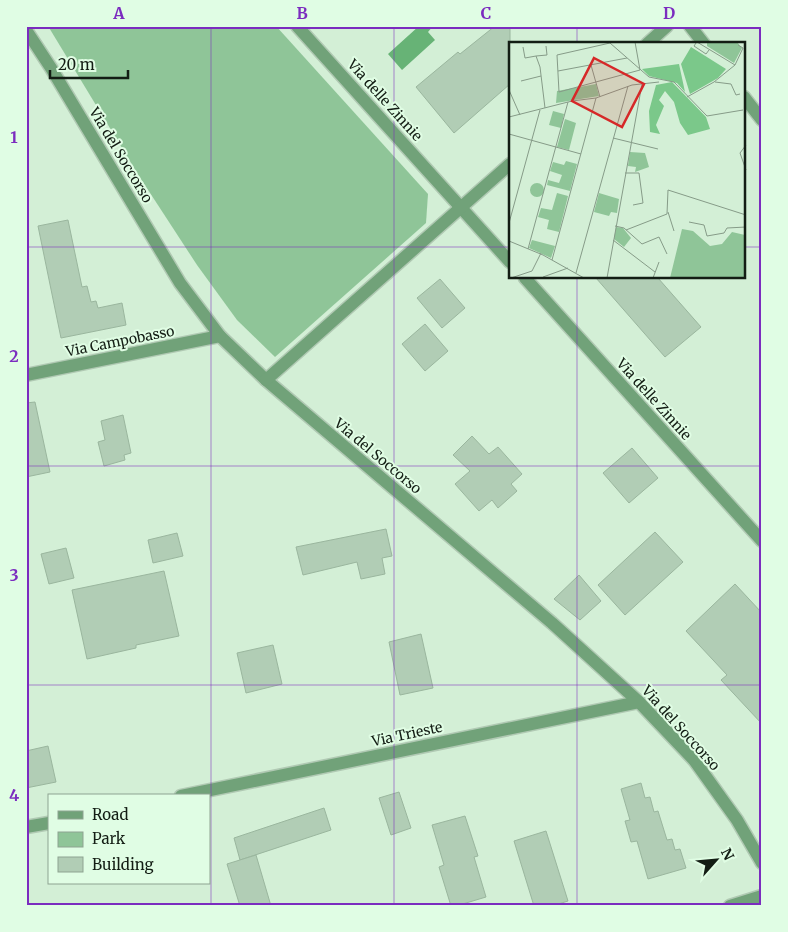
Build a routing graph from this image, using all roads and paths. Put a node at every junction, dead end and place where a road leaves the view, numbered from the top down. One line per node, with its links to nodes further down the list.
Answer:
1 (297, 26): 10 (street, Via delle Zinnie)
2 (667, 26): 5 (street)
3 (690, 26): 6 (street)
4 (26, 30): 13 (street, Via del Soccorso)
5 (649, 42)
6 (702, 42)
7 (746, 100): 8 (street)
8 (762, 120)
9 (509, 165): 10 (street)
10 (462, 207): 11 (street, Via delle Zinnie); 15 (street)
11 (509, 261)
12 (526, 279): 16 (street, Via delle Zinnie)
13 (220, 336): 14 (street, Via Campobasso); 15 (street, Via del Soccorso)
14 (26, 375)
15 (266, 380): 17 (street, Via del Soccorso)
16 (762, 541)
17 (639, 702): 18 (street, Via Trieste); 21 (street, Via del Soccorso)
18 (190, 794)
19 (48, 823): 20 (street)
20 (26, 827)
21 (762, 863)
22 (762, 896): 23 (street)
23 (730, 906)

